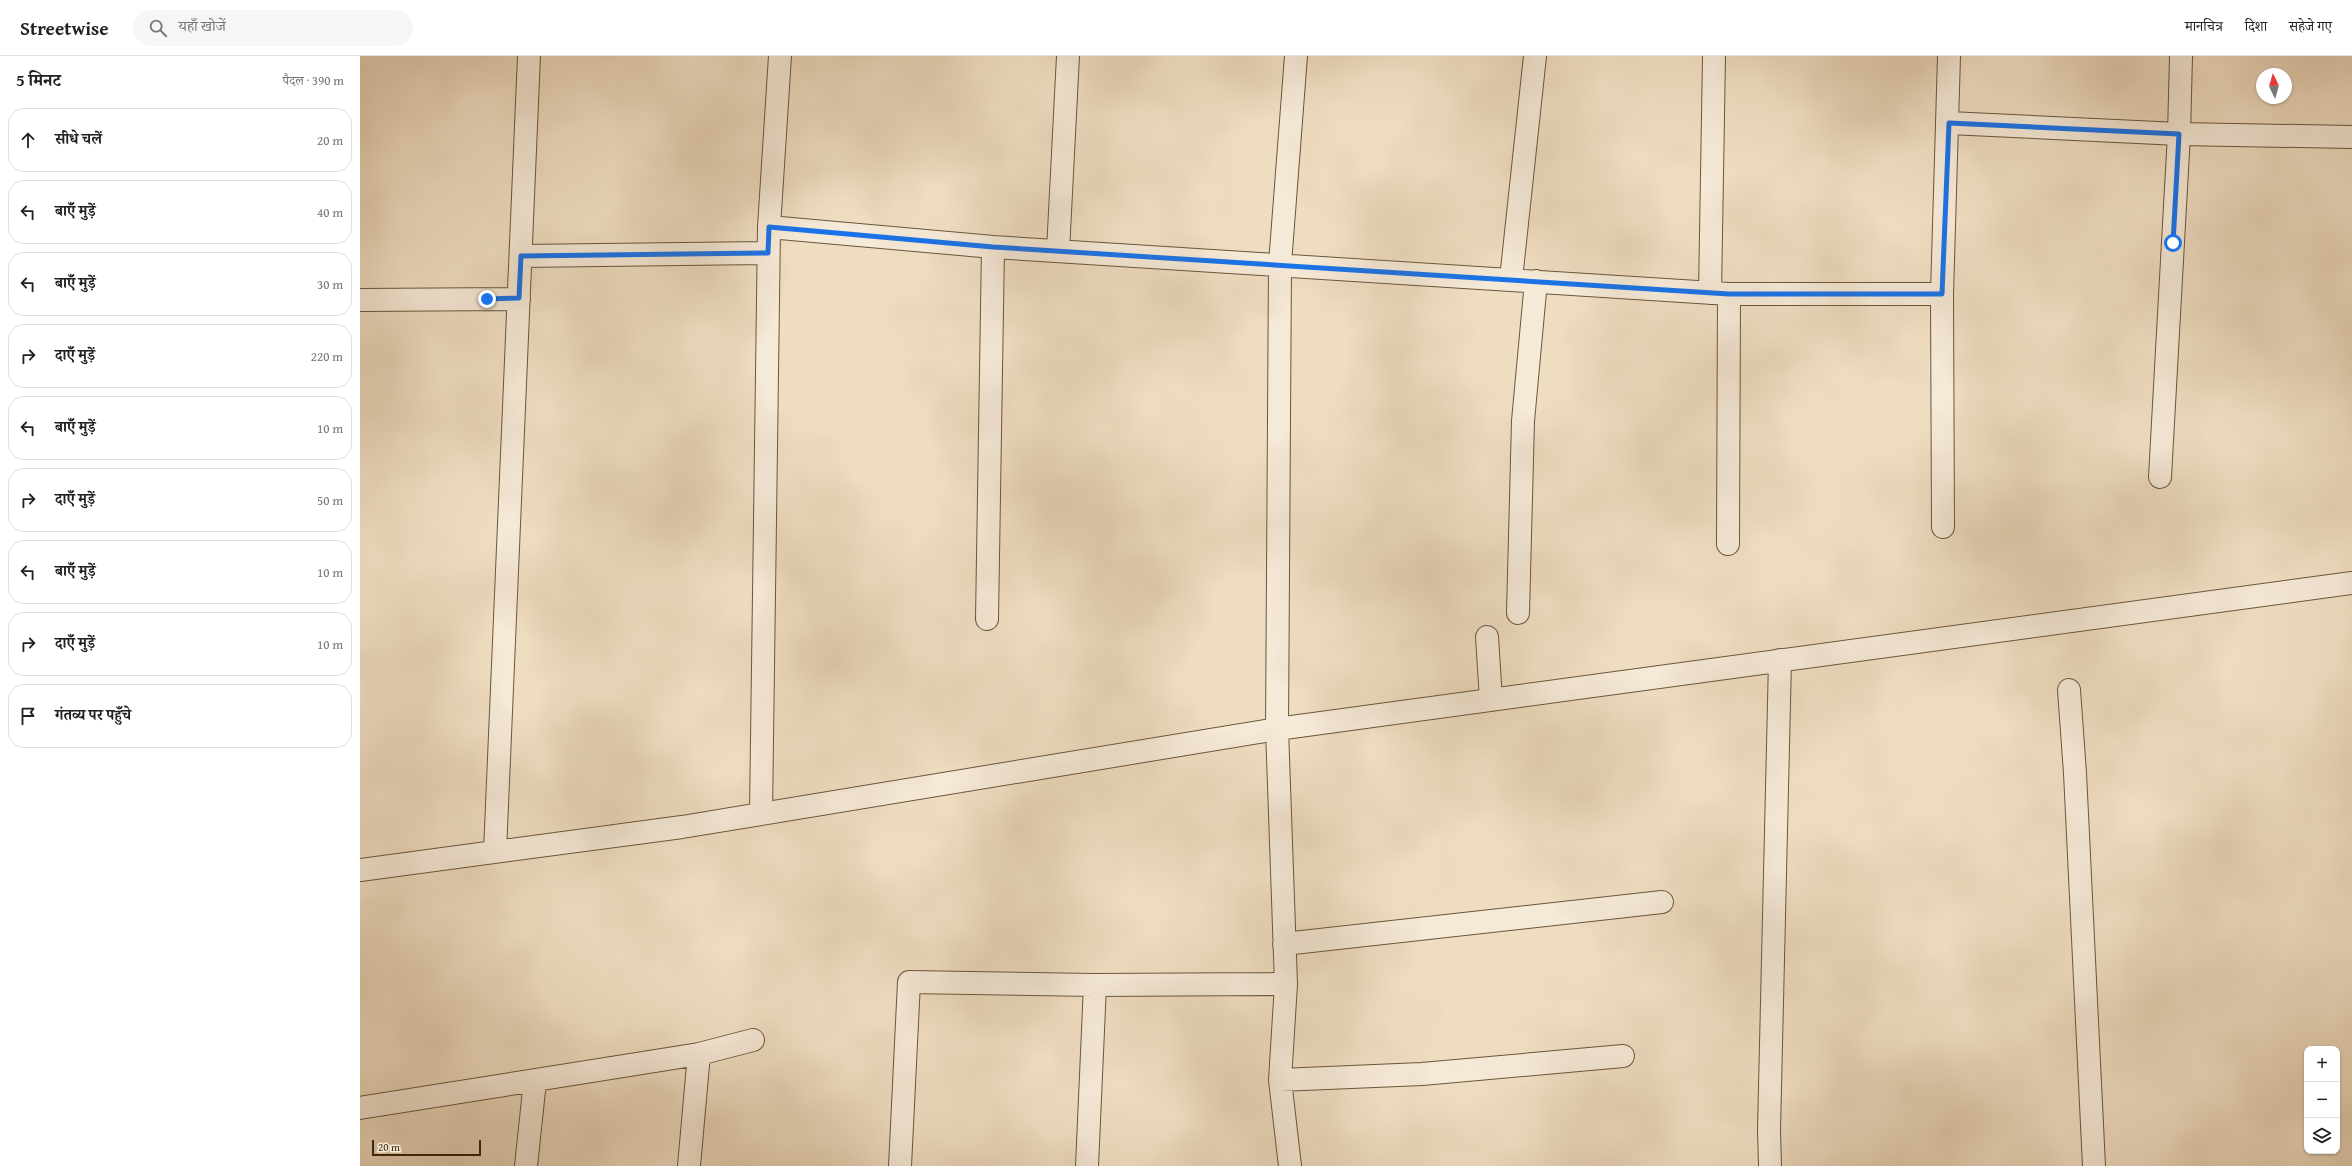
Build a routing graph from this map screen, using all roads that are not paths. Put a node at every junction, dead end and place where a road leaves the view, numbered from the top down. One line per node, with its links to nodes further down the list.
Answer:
1 (529, 56): 16 (street)
2 (780, 56): 12 (street)
3 (1068, 56): 14 (street)
4 (1296, 56): 17 (street)
5 (1535, 56): 18 (street)
6 (1714, 56): 20 (street)
7 (1949, 56): 9 (street)
8 (2181, 56): 10 (street)
9 (1949, 123): 10 (street); 21 (street)
10 (2179, 134): 11 (street); 24 (street)
11 (2352, 137)
12 (769, 227): 13 (street); 15 (street)
13 (993, 247): 14 (street); 29 (street)
14 (1058, 251): 17 (street)
15 (768, 253): 16 (street); 35 (street)
16 (521, 256): 22 (street)
17 (1280, 264): 18 (street); 34 (street)
18 (1511, 279): 19 (street)
19 (1536, 281): 20 (street); 28 (street)
20 (1720, 293): 21 (street); 26 (street)
21 (1942, 294): 25 (street)
22 (519, 298): 23 (street); 36 (street)
23 (360, 300)
24 (2160, 477)
25 (1943, 527)
26 (1728, 544)
27 (2352, 583): 31 (street)
28 (1518, 613)
29 (987, 619)
30 (1487, 637): 33 (street)
31 (1780, 660): 33 (street); 53 (street)
32 (2069, 690): 54 (street)
33 (1491, 700): 34 (street)
34 (1277, 729): 35 (street); 39 (street)
35 (761, 814): 36 (street)
36 (495, 852): 37 (street)
37 (360, 870)
38 (1662, 902): 39 (street)
39 (1284, 944): 41 (street)
40 (1095, 984): 41 (street); 50 (street); 51 (street)
41 (1286, 984): 45 (street)
42 (753, 1040): 43 (street)
43 (699, 1054): 46 (street); 49 (street)
44 (1623, 1056): 45 (street)
45 (1280, 1080): 52 (street)
46 (535, 1081): 47 (street); 48 (street)
47 (360, 1111)
48 (526, 1166)
49 (689, 1166)
50 (900, 1166)
51 (1087, 1166)
52 (1290, 1166)
53 (1770, 1166)
54 (2094, 1166)

